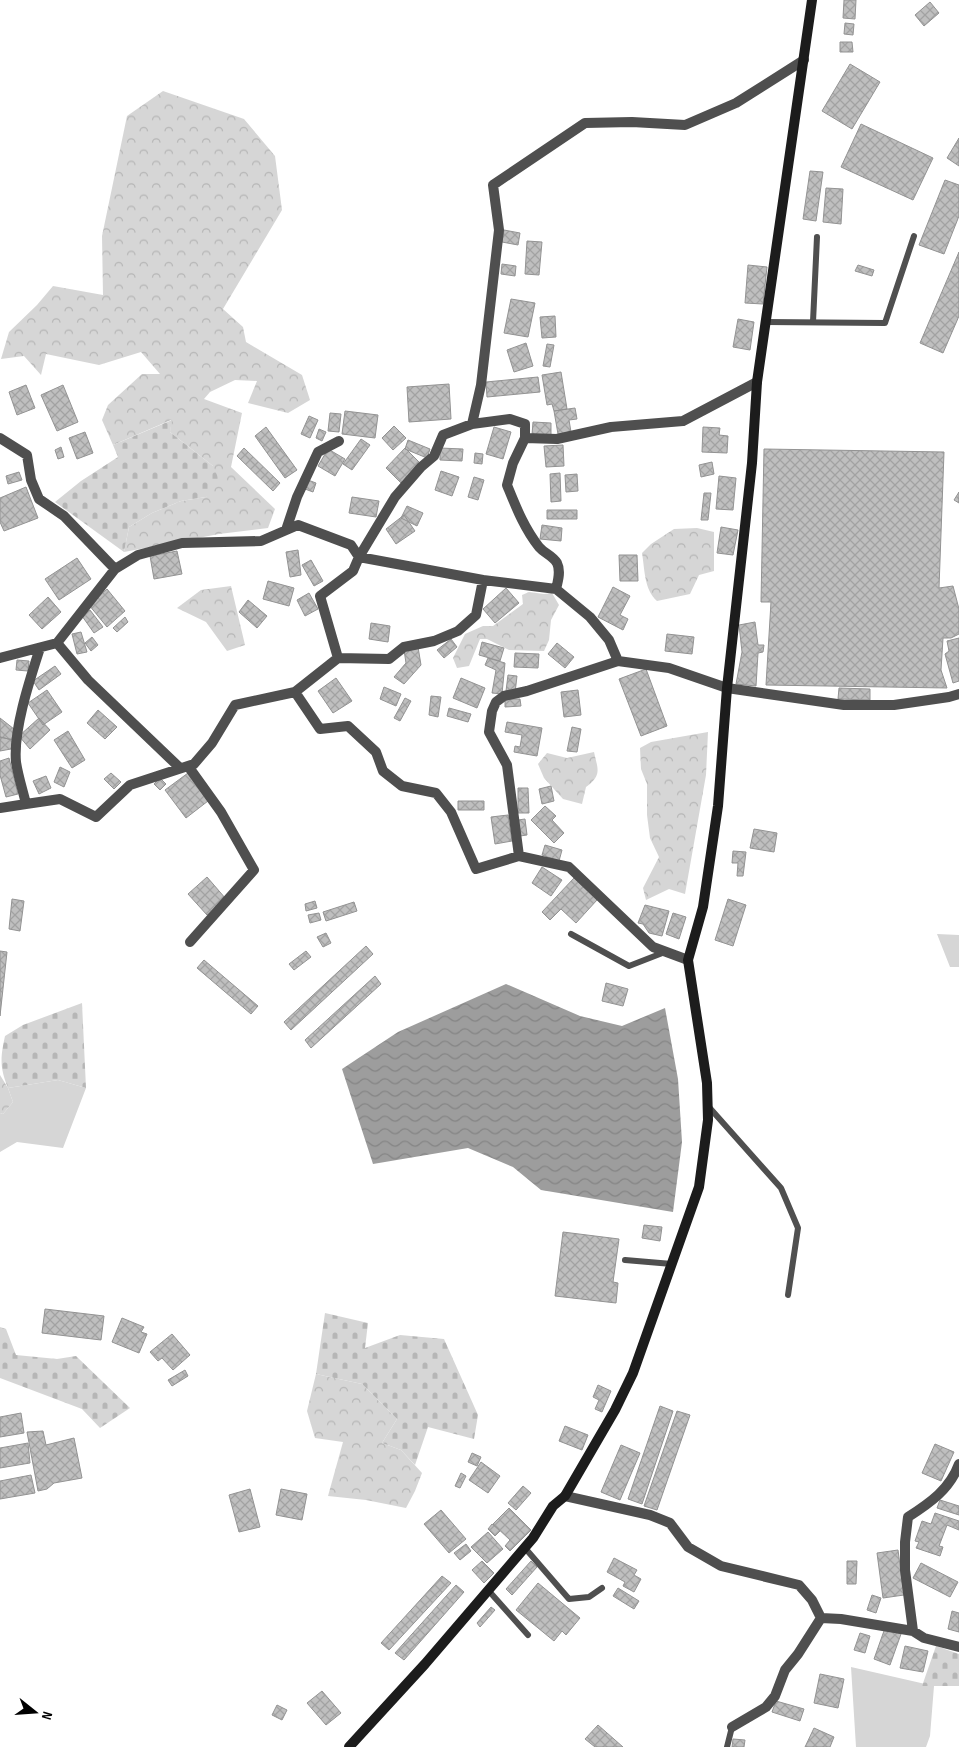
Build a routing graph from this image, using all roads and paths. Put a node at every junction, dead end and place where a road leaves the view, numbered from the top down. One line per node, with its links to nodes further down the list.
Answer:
1 (812, 0): 2 (street)
2 (804, 60): 5 (street); 8 (street)
3 (914, 236): 6 (lane)
4 (817, 237): 6 (lane)
5 (766, 322): 6 (lane); 7 (street)
6 (813, 322)
7 (757, 382): 10 (street); 22 (street)
8 (472, 424): 10 (street); 13 (street)
9 (0, 438): 14 (street)
10 (525, 438): 16 (street)
11 (339, 441): 12 (street)
12 (286, 530): 13 (street); 14 (street)
13 (359, 557): 15 (street); 20 (street)
14 (115, 569): 17 (street)
15 (483, 580): 16 (street); 20 (street)
16 (556, 589): 21 (street)
17 (57, 643): 18 (street); 25 (street)
18 (40, 648): 19 (street); 26 (street)
19 (0, 658)
20 (338, 658): 23 (street)
21 (618, 661): 22 (street); 28 (street)
22 (727, 688): 24 (street); 32 (street)
23 (295, 692): 25 (street); 28 (street)
24 (959, 694)
25 (184, 767): 26 (street); 30 (street)
26 (26, 804): 27 (street)
27 (0, 808)
28 (519, 856): 31 (street)
29 (571, 934): 31 (lane)
30 (190, 942)
31 (665, 952): 32 (street)
32 (688, 960): 33 (street)
33 (708, 1105): 35 (street); 36 (lane)
34 (625, 1260): 35 (lane)
35 (672, 1264): 38 (street)
36 (788, 1295)
37 (959, 1464): 43 (street)
38 (566, 1496): 39 (street); 42 (street)
39 (525, 1548): 40 (lane); 41 (street)
40 (602, 1588)
41 (488, 1590): 44 (lane); 47 (street)
42 (821, 1618): 43 (street); 46 (street)
43 (913, 1631): 45 (street)
44 (528, 1635)
45 (959, 1647)
46 (732, 1726): 48 (lane)
47 (349, 1747)
48 (727, 1747)

